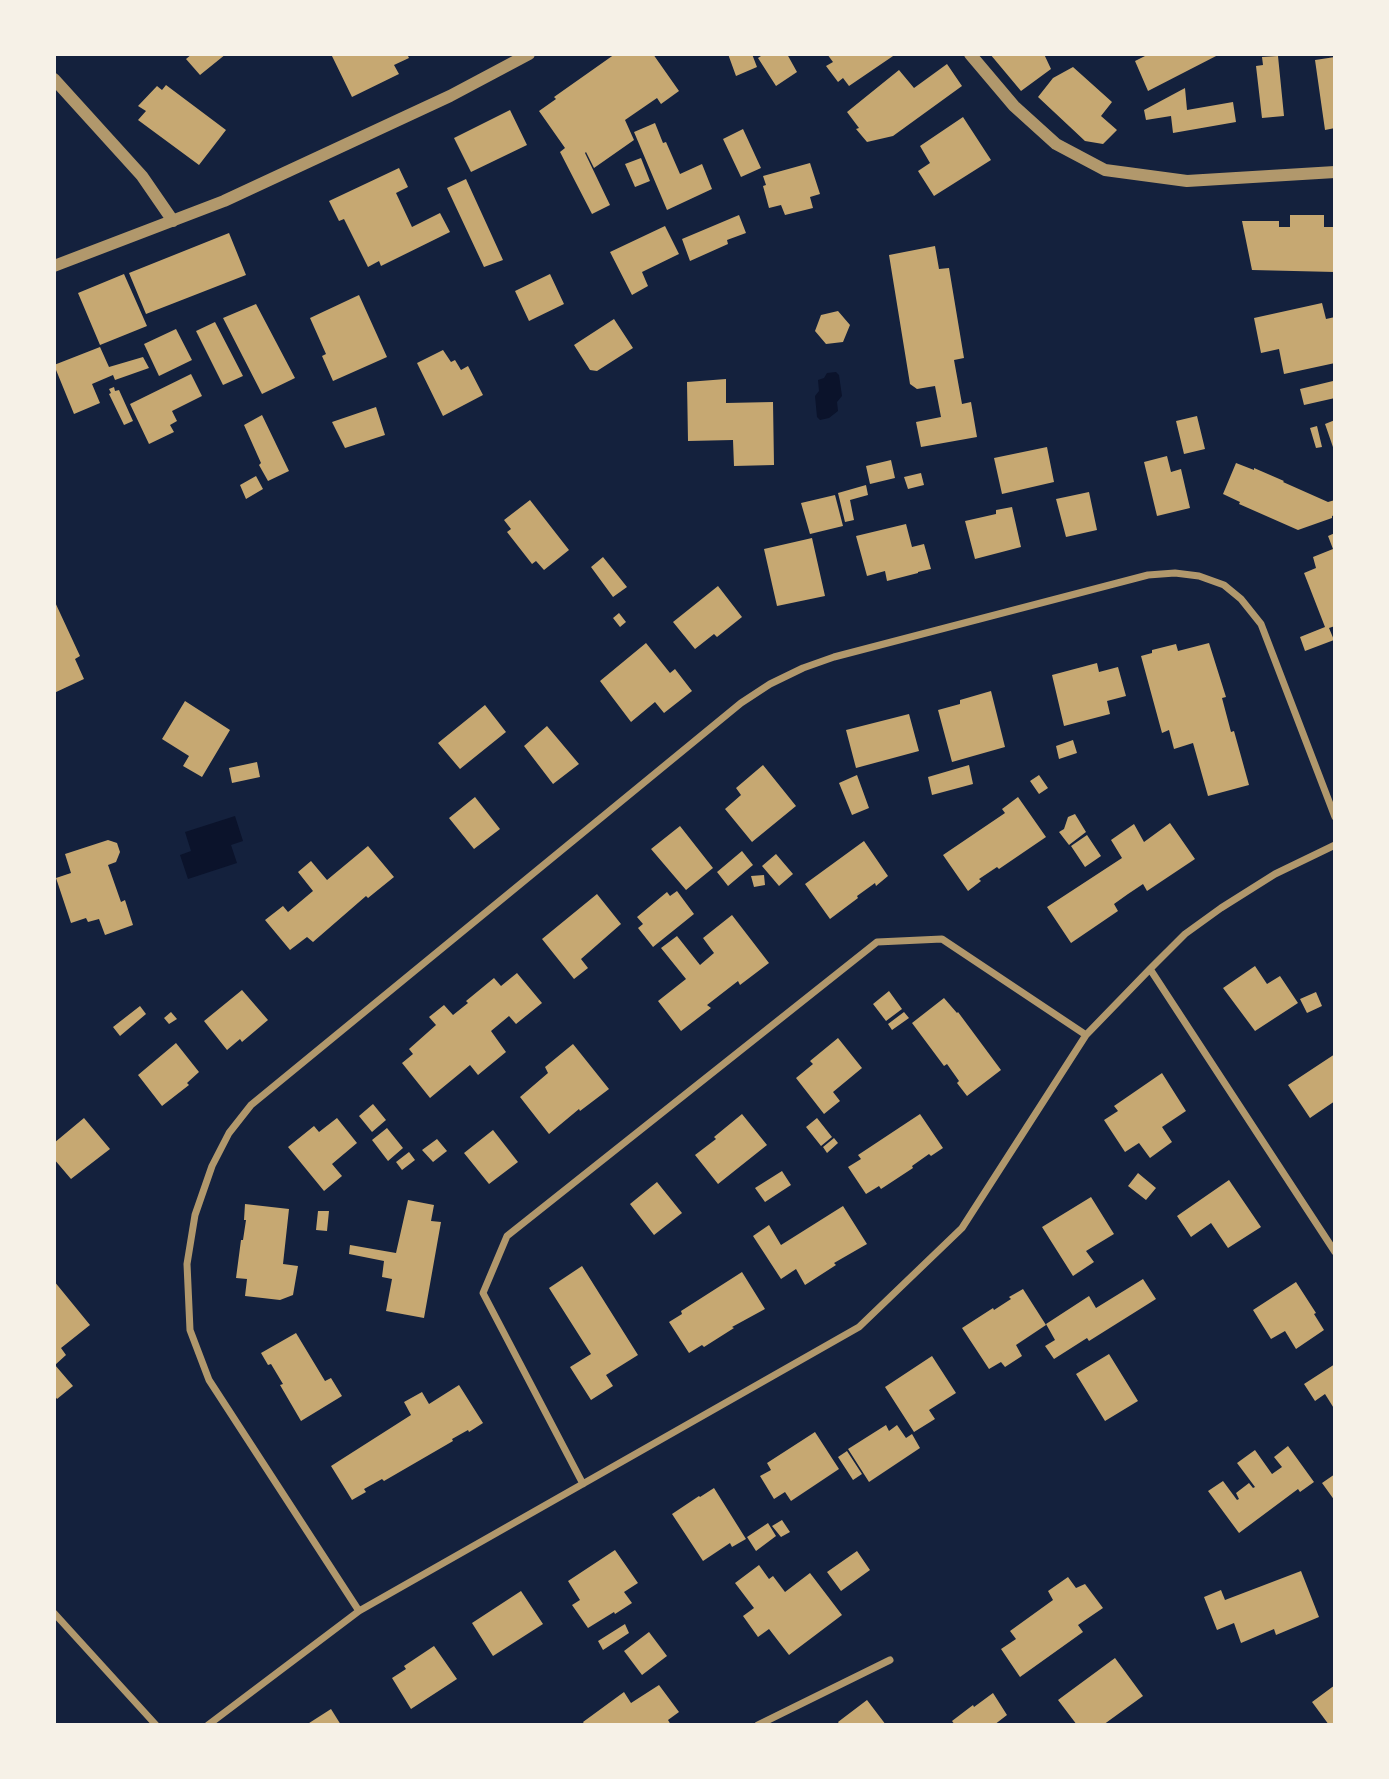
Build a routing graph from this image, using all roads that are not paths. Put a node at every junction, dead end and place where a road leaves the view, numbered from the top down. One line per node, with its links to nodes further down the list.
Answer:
1 (529, 54): 5 (street)
2 (970, 54): 4 (street)
3 (54, 79): 5 (street)
4 (1335, 172)
5 (173, 221): 6 (street)
6 (54, 266)
7 (1335, 817): 13 (street)
8 (1335, 845): 9 (street)
9 (1150, 969): 10 (street); 11 (street)
10 (1086, 1035): 12 (street); 12 (street)
11 (1335, 1252)
12 (583, 1484): 13 (street)
13 (359, 1611): 17 (street)
14 (54, 1613): 16 (street)
15 (890, 1660): 18 (street)
16 (156, 1725)
17 (208, 1725)
18 (758, 1725)

